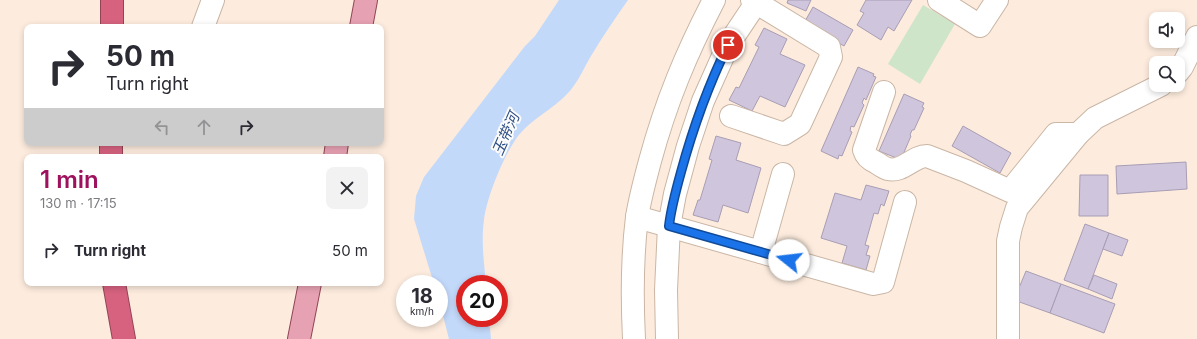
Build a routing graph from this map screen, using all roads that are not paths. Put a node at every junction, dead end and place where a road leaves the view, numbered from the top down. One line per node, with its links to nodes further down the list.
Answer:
1 (112, 0): 8 (highway)
2 (213, 0): 9 (street)
3 (366, 0): 10 (main road)
4 (714, 0): 19 (street)
5 (939, 0): 6 (street)
6 (997, 0)
7 (756, 1): 15 (street); 20 (street)
8 (112, 24)
9 (204, 24)
10 (362, 24)
11 (1197, 37): 12 (street)
12 (1185, 61)
13 (1149, 91): 16 (street)
14 (884, 92): 16 (street)
15 (730, 116)
16 (1078, 134): 28 (street)
17 (783, 174): 21 (street)
18 (905, 202): 21 (street)
19 (637, 217): 20 (street); 26 (street)
20 (669, 226): 21 (street); 27 (street)
21 (761, 252)
22 (115, 286): 24 (highway)
23 (309, 286): 25 (main road)
24 (124, 339)
25 (299, 339)
26 (634, 339)
27 (666, 339)
28 (1008, 339)

